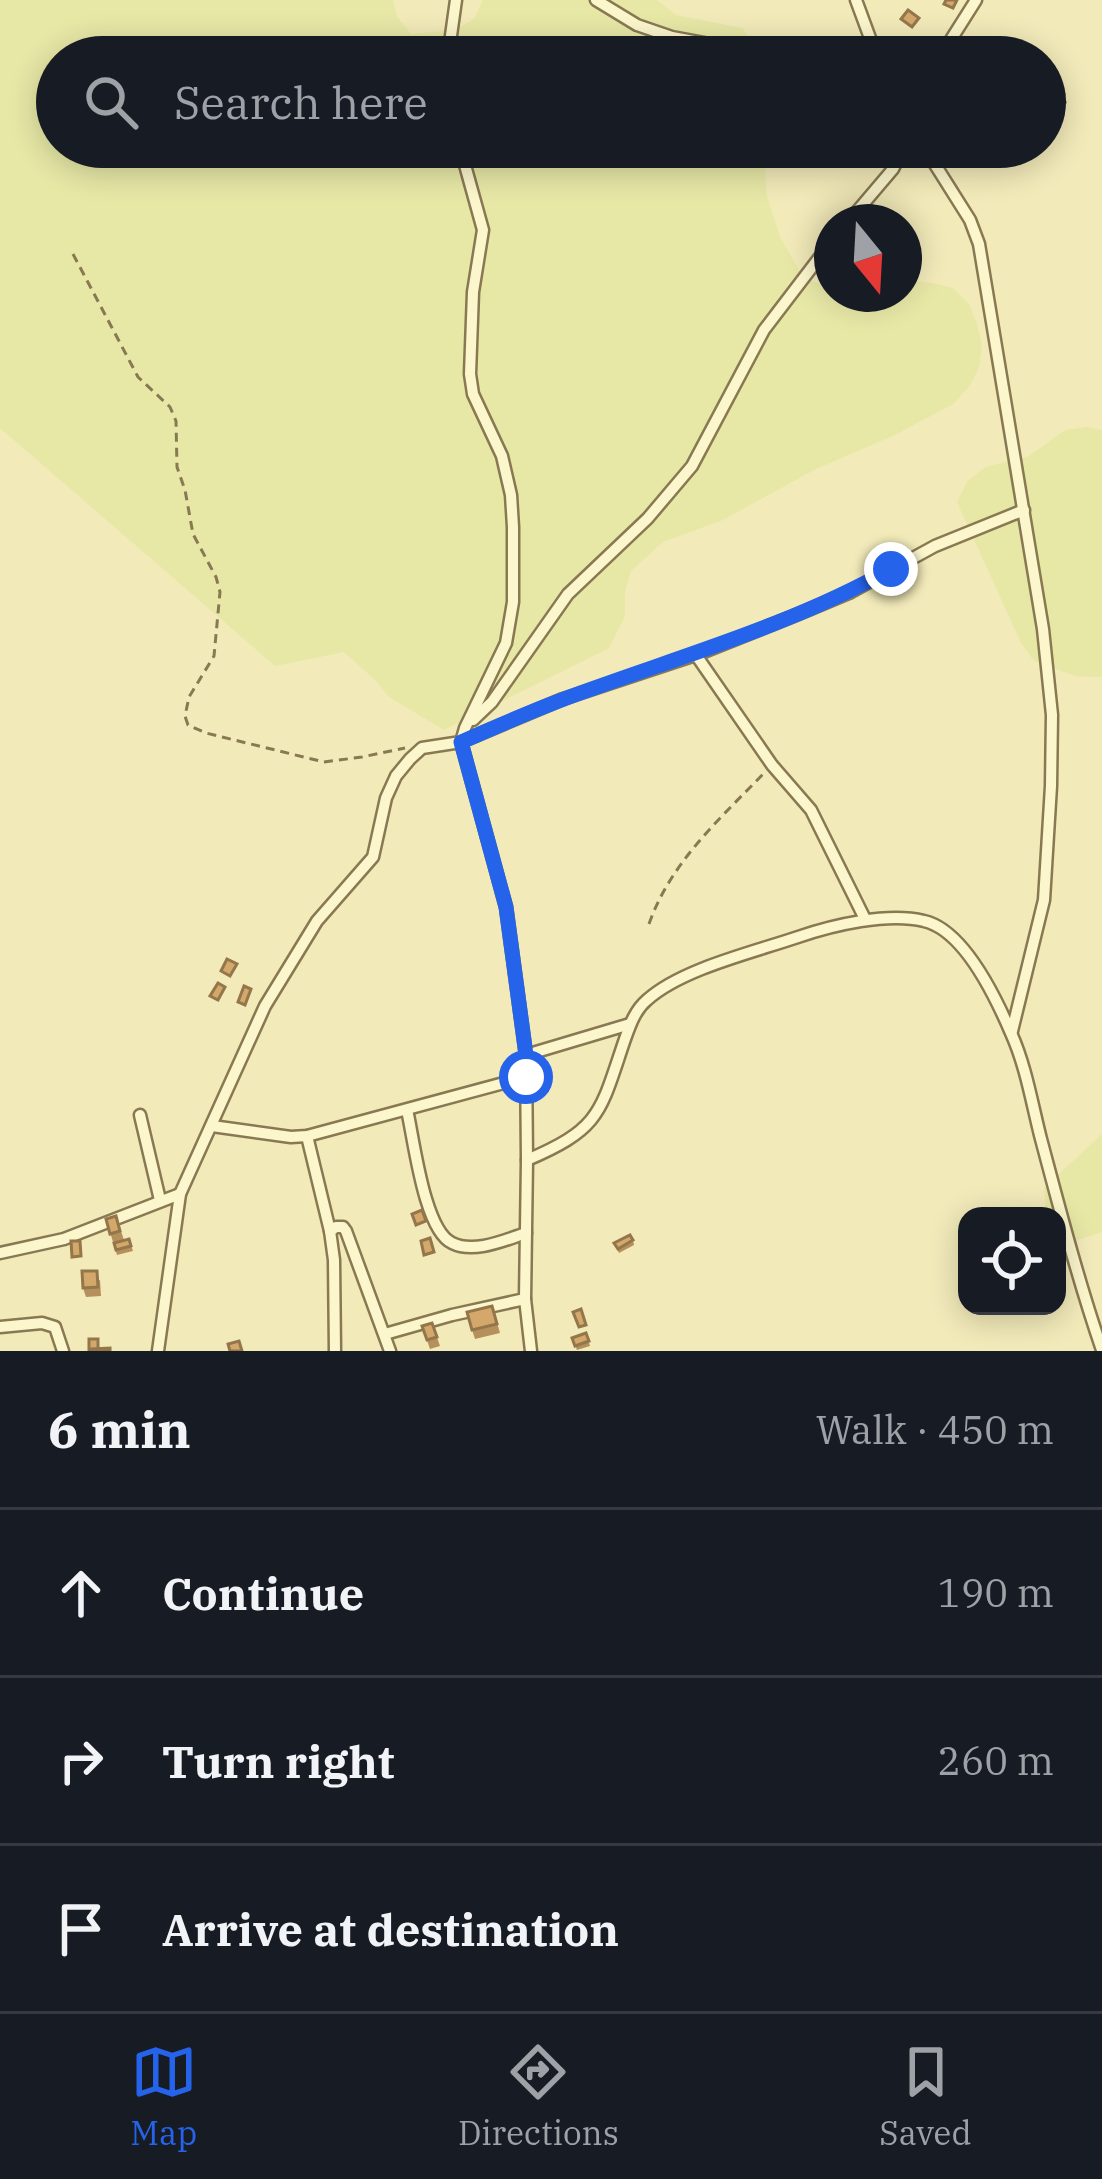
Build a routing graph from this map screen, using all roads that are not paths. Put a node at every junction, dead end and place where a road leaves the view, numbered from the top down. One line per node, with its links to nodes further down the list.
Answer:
1 (456, 0): 5 (street)
2 (596, 0): 6 (street)
3 (856, 0): 7 (street)
4 (976, 0): 8 (street)
5 (451, 36)
6 (669, 36)
7 (869, 36)
8 (953, 36)
9 (466, 168): 16 (street)
10 (894, 168): 12 (street)
11 (937, 168): 14 (street)
12 (863, 204)
13 (814, 265): 16 (street)
14 (1024, 509): 15 (street); 20 (street)
15 (696, 655): 17 (street); 18 (street)
16 (465, 728): 17 (street)
17 (461, 742): 21 (street); 25 (street)
18 (865, 919): 19 (street); 20 (street)
19 (630, 1024): 21 (street); 27 (street)
20 (1011, 1032): 36 (street)
21 (526, 1055): 22 (street)
22 (526, 1077): 23 (street); 27 (street)
23 (406, 1110): 26 (street); 31 (street)
24 (140, 1115): 29 (street)
25 (212, 1126): 26 (street); 28 (street)
26 (307, 1136): 30 (street)
27 (527, 1160): 31 (street)
28 (179, 1194): 29 (street); 38 (street)
29 (160, 1200): 32 (street)
30 (330, 1231): 35 (street); 39 (street)
31 (526, 1232): 33 (street)
32 (0, 1253)
33 (525, 1299): 35 (street); 41 (street)
34 (0, 1328): 37 (street)
35 (385, 1334): 40 (street)
36 (1102, 1350)
37 (63, 1351)
38 (158, 1351)
39 (335, 1351)
40 (389, 1351)
41 (530, 1351)

